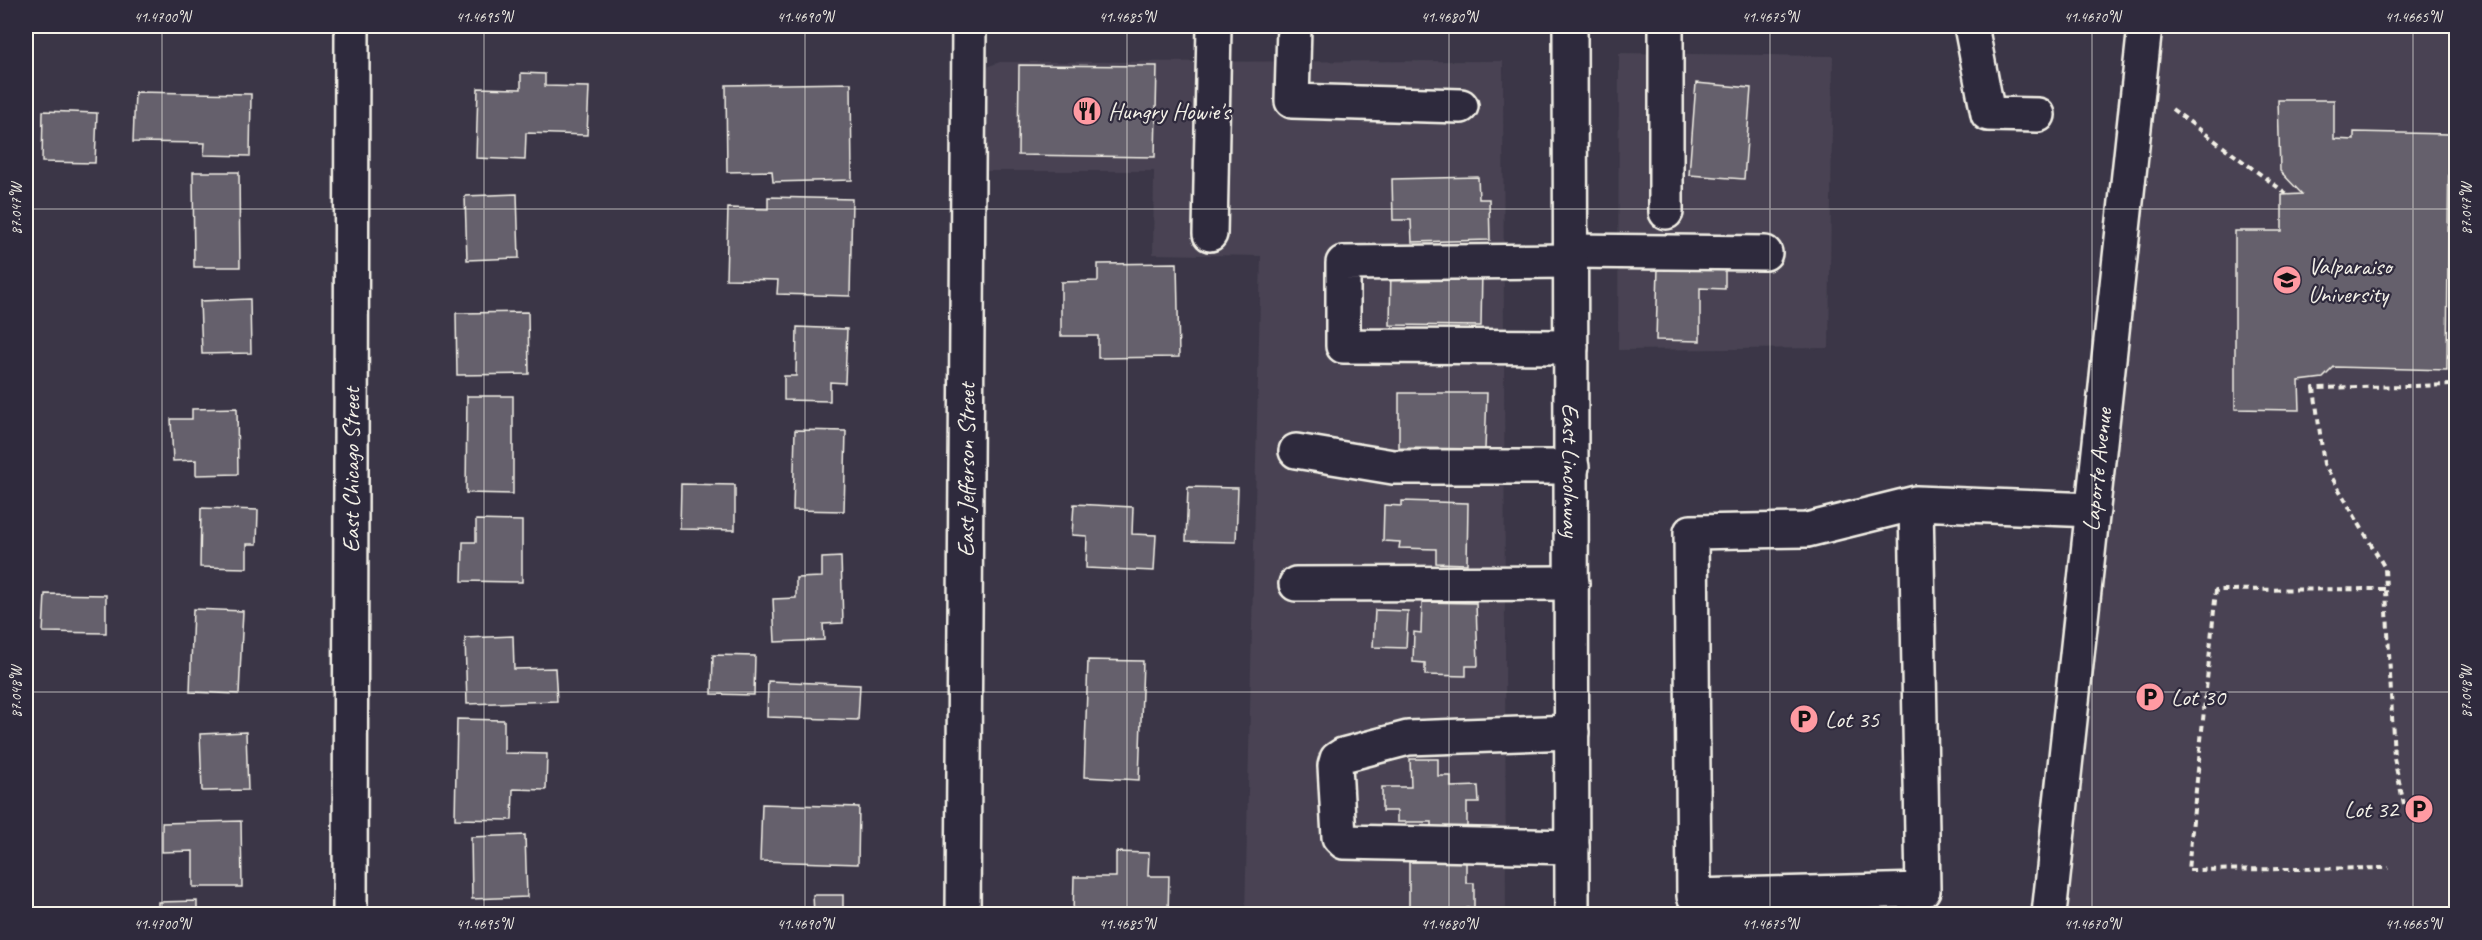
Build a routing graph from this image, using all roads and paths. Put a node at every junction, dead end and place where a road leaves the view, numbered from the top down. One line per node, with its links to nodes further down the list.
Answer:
1 (352, 26): 32 (street, East Chicago Street)
2 (969, 26): 33 (street, East Jefferson Street)
3 (1214, 26): 14 (street)
4 (1294, 26): 9 (street)
5 (1570, 26): 16 (street, East Lincolnway)
6 (1666, 26): 13 (street)
7 (1971, 26): 11 (street)
8 (2145, 26): 24 (street, Laporte Avenue)
9 (1461, 106)
10 (2170, 107): 12 (path)
11 (2038, 115)
12 (2287, 194)
13 (1666, 212)
14 (1210, 234)
15 (1765, 253): 16 (street)
16 (1571, 256): 17 (street, East Lincolnway); 17 (street)
17 (1571, 347): 22 (street, East Lincolnway)
18 (2447, 356): 19 (path)
19 (2457, 357)
20 (2457, 385): 27 (path)
21 (1296, 451): 22 (street)
22 (1572, 467): 25 (street, East Lincolnway)
23 (1916, 503): 23 (street); 24 (street)
24 (2092, 510): 35 (street, Laporte Avenue)
25 (1572, 583): 26 (street); 28 (street, East Lincolnway)
26 (1296, 584)
27 (2385, 589): 29 (path); 31 (path)
28 (1572, 732): 30 (street, East Lincolnway); 30 (street)
29 (2404, 805)
30 (1572, 847): 34 (street, East Lincolnway)
31 (2389, 868)
32 (350, 915)
33 (963, 915)
34 (1572, 915)
35 (2049, 915)

